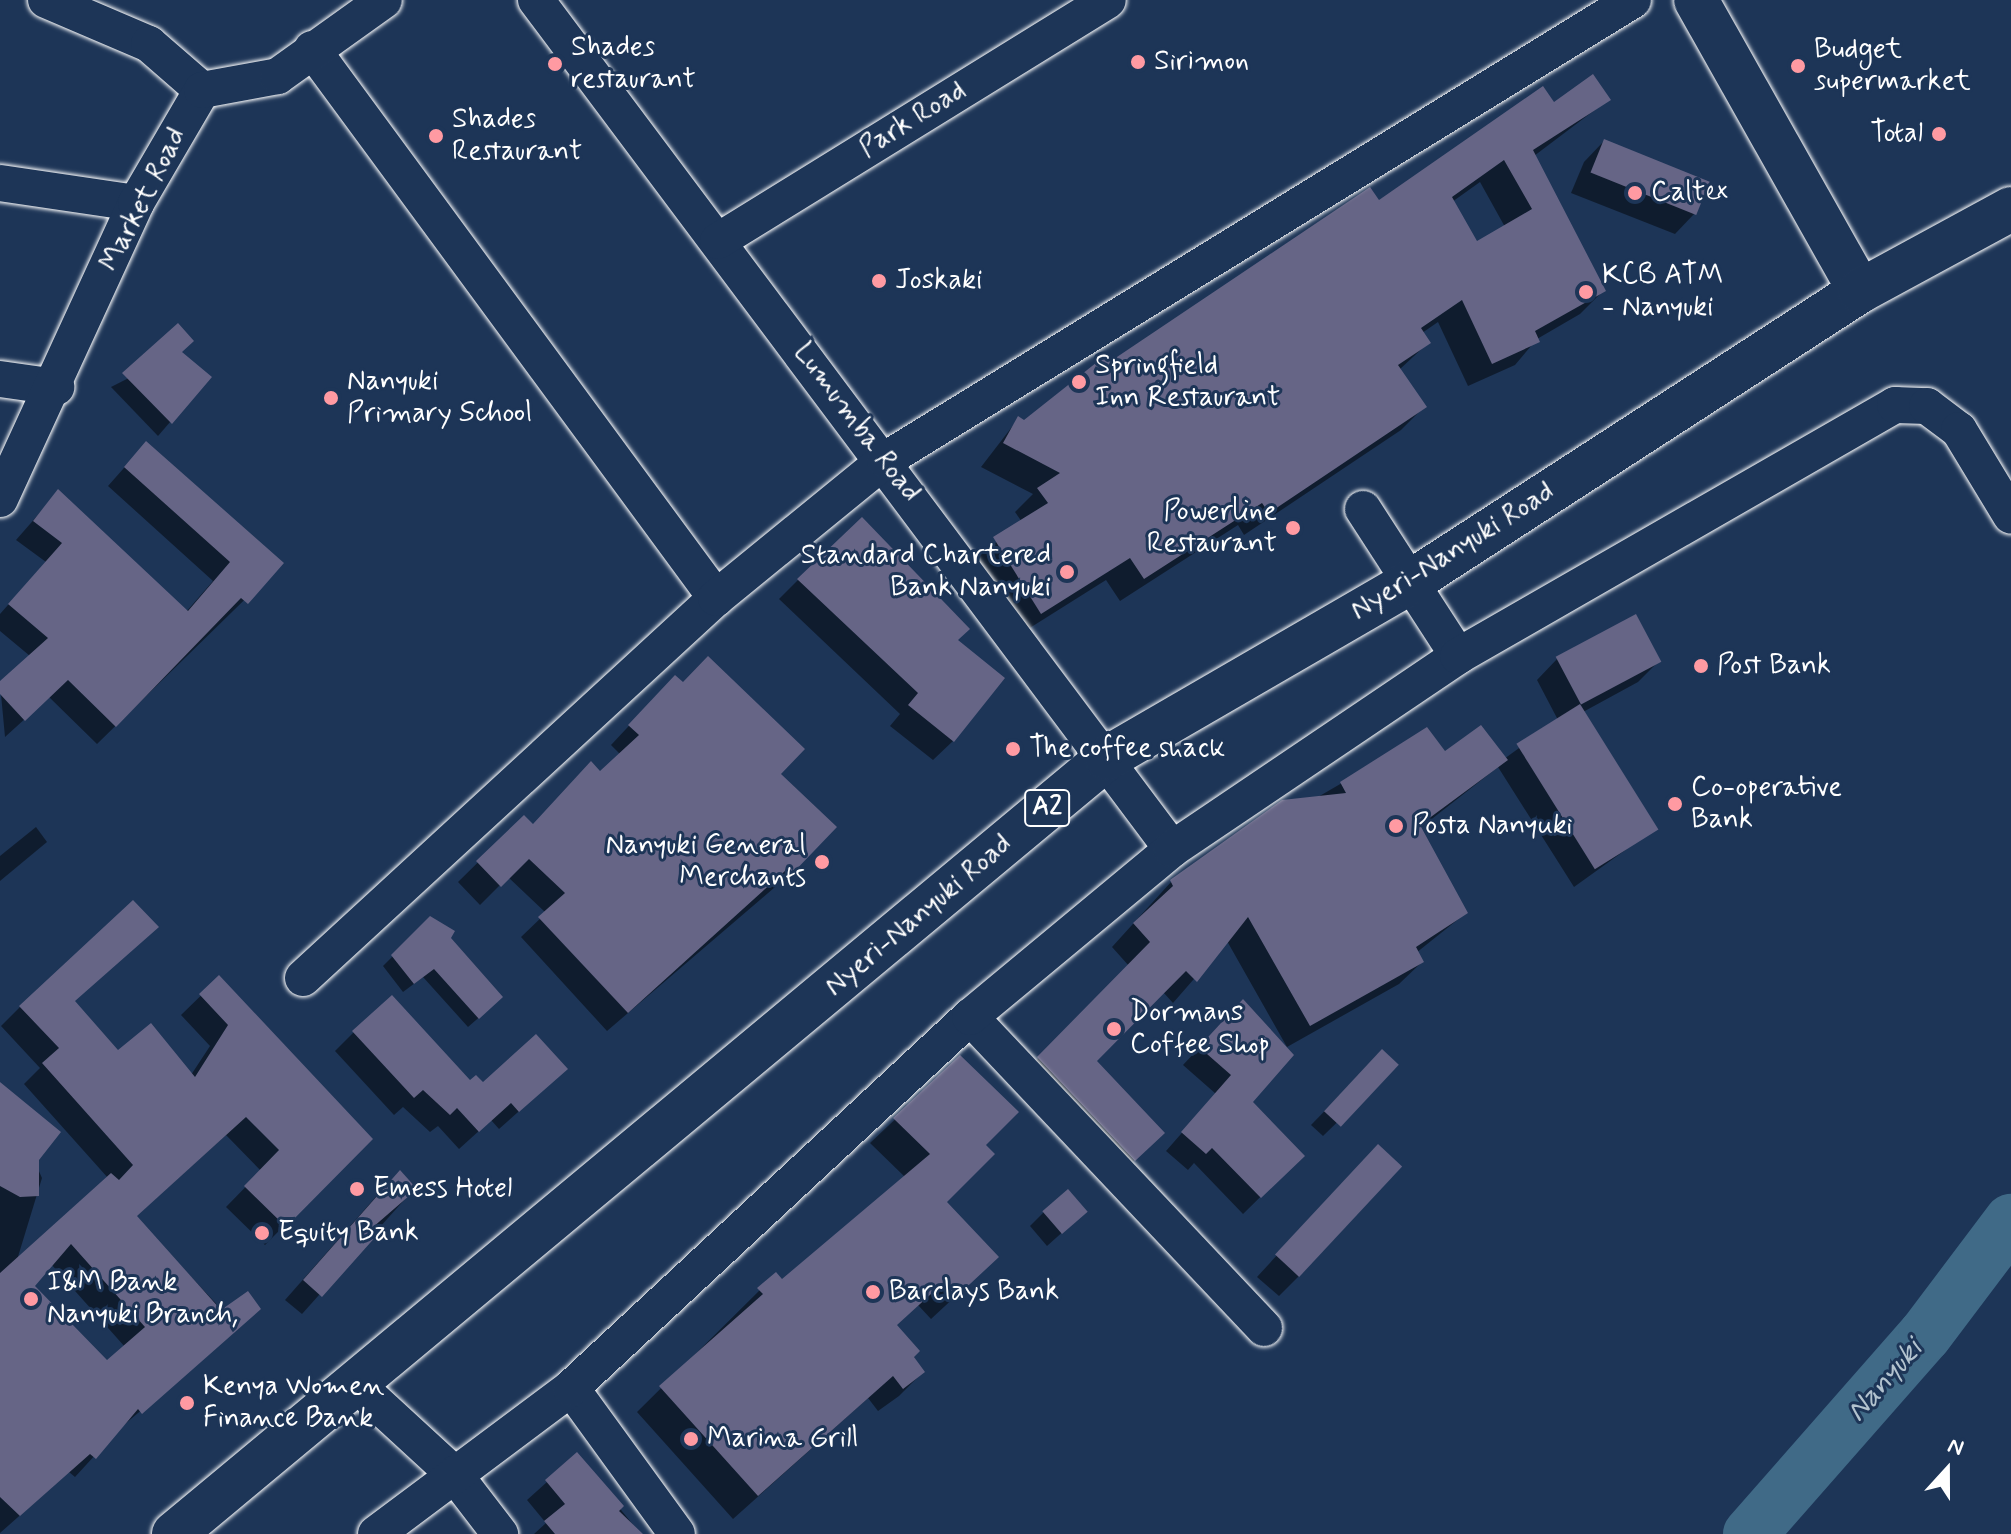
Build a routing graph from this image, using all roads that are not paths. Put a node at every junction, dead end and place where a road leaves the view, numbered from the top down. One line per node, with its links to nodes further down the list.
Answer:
1 (46, 0): 8 (street)
2 (384, 0): 7 (street)
3 (536, 0): 12 (street, Lumumba Road)
4 (1108, 0): 12 (street, Park Road)
5 (1633, 0): 16 (street)
6 (1696, 0): 13 (main road)
7 (312, 49): 8 (street); 21 (street)
8 (202, 90): 10 (street, Market Road)
9 (0, 183): 10 (street)
10 (136, 203): 15 (street, Market Road)
11 (2011, 209): 13 (main road, Nyeri-Nanyuki Road / A2)
12 (718, 241): 16 (street, Lumumba Road)
13 (1860, 291): 20 (main road, Nyeri-Nanyuki Road / A2)
14 (0, 379): 15 (street)
15 (56, 387): 17 (street, Market Road)
16 (885, 460): 21 (street); 23 (street, Lumumba Road)
17 (0, 499)
18 (1363, 509): 20 (street)
19 (2011, 516): 22 (street)
20 (1406, 585): 22 (street); 23 (main road, Nyeri-Nanyuki Road / A2)
21 (716, 598): 25 (street)
22 (1458, 656): 24 (street)
23 (1107, 758): 24 (street, Lumumba Road); 28 (main road, Nyeri-Nanyuki Road / A2)
24 (1172, 849): 26 (street)
25 (303, 978)
26 (970, 1017): 27 (street); 29 (street)
27 (1264, 1328)
28 (356, 1384): 30 (street); 31 (main road, Nyeri-Nanyuki Road / A2)
29 (571, 1388): 30 (street); 34 (street)
30 (454, 1474): 32 (street); 33 (street)
31 (174, 1534)
32 (376, 1534)
33 (500, 1534)
34 (677, 1534)

